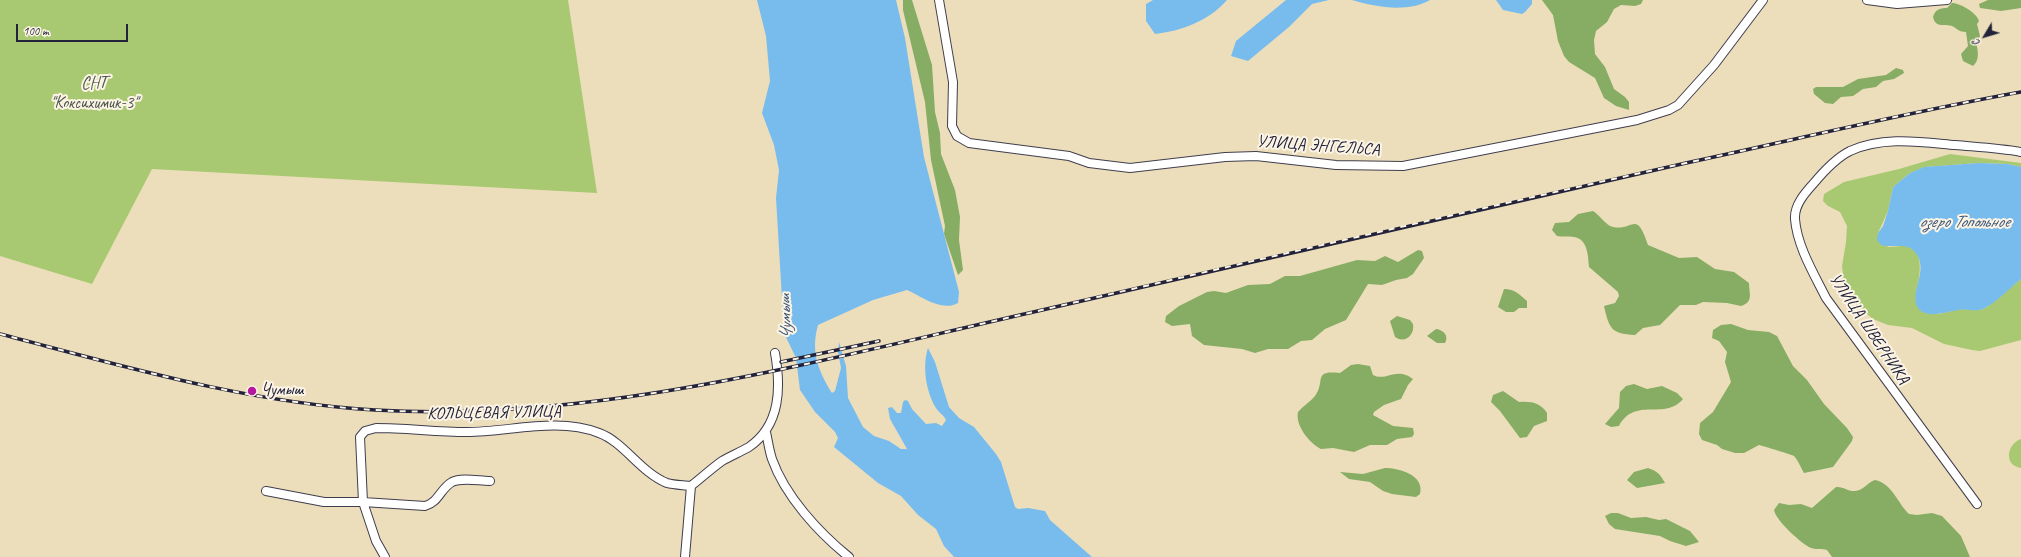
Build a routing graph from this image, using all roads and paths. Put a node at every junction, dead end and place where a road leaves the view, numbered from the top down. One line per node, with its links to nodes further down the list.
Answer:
1 (939, 0): 2 (street, УЛИЦА ЭНГЕЛЬСА)
2 (1763, 0)
3 (1867, 0): 4 (street)
4 (1941, 0)
5 (2021, 152): 12 (street, УЛИЦА ШВЕРНИКА)
6 (775, 353): 7 (street)
7 (766, 432): 9 (street); 15 (street)
8 (490, 481): 11 (street)
9 (691, 486): 11 (street, КОЛЬЦЕВАЯ УЛИЦА); 14 (street)
10 (266, 491): 11 (street)
11 (363, 502): 13 (street, КОЛЬЦЕВАЯ УЛИЦА)
12 (1977, 504)
13 (384, 557)
14 (685, 557)
15 (849, 557)

